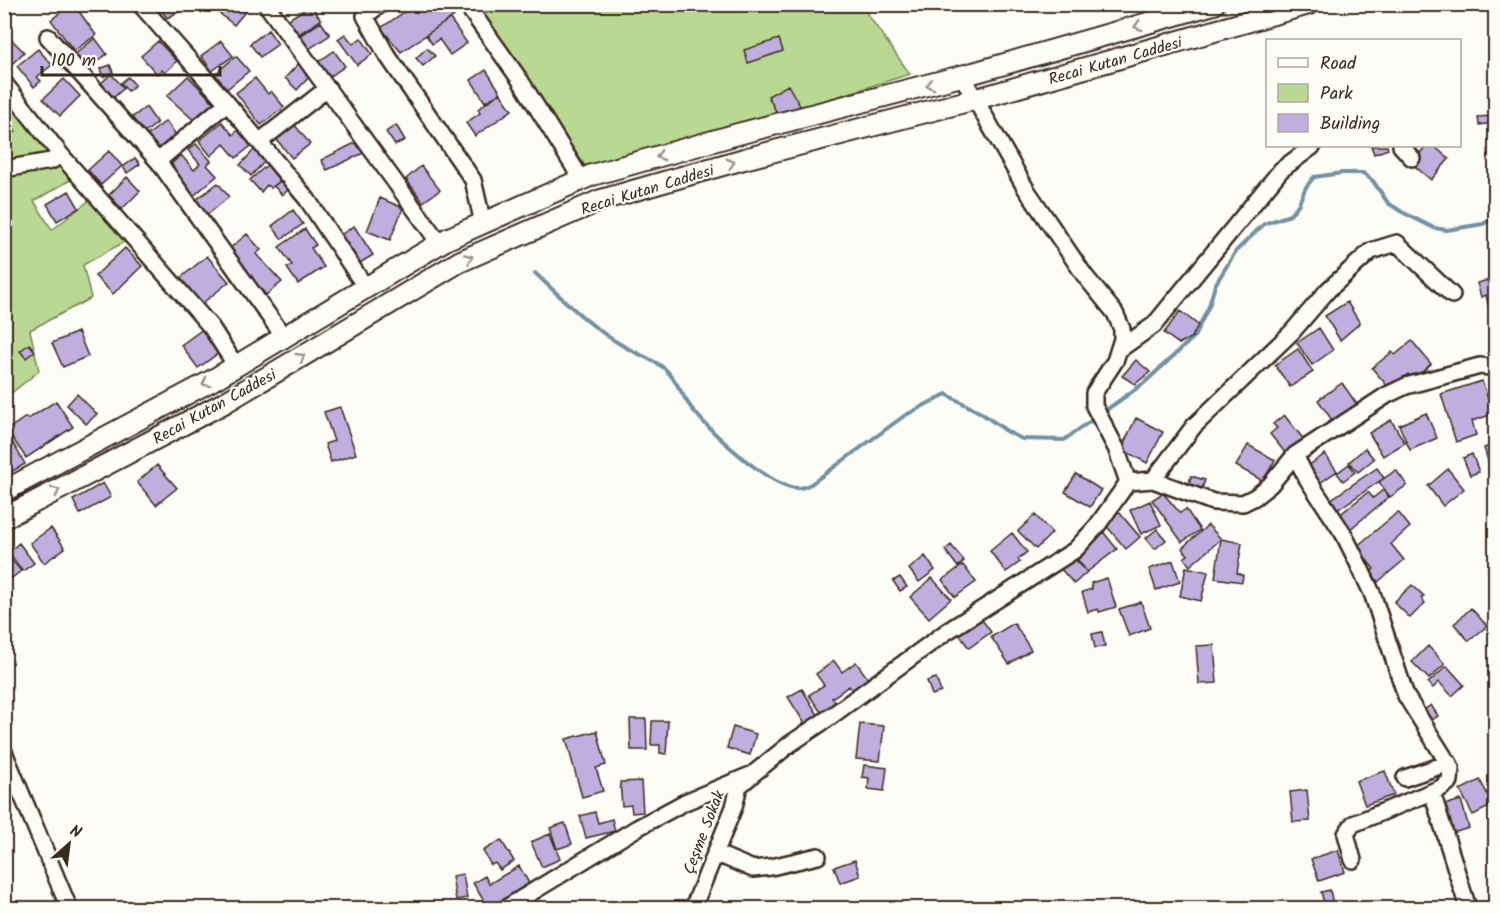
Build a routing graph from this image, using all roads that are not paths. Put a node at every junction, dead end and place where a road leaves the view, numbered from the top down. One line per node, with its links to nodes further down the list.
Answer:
1 (140, 4): 12 (street)
2 (266, 4): 10 (street)
3 (381, 4): 21 (street)
4 (466, 4): 20 (street)
5 (1214, 4): 8 (main road, Recai Kutan Caddesi, one-way to 8)
6 (1309, 4): 11 (main road, Recai Kutan Caddesi)
7 (48, 37): 18 (street)
8 (962, 76): 11 (street); 20 (main road, Recai Kutan Caddesi, one-way to 20)
9 (4, 83): 16 (street)
10 (327, 88): 13 (street); 22 (street)
11 (975, 100): 26 (street); 33 (main road, Recai Kutan Caddesi, one-way to 11)
12 (226, 102): 13 (street); 18 (street)
13 (259, 142): 23 (street)
14 (1312, 147): 26 (street)
15 (1402, 147): 17 (street)
16 (61, 155): 19 (street); 27 (street)
17 (1412, 158)
18 (158, 161): 25 (street)
19 (4, 169)
20 (582, 180): 21 (main road, Recai Kutan Caddesi)
21 (483, 223): 22 (main road, Recai Kutan Caddesi)
22 (440, 244): 23 (main road, Recai Kutan Caddesi)
23 (366, 288): 25 (main road, Recai Kutan Caddesi)
24 (1452, 295): 30 (street)
25 (284, 337): 27 (main road, Recai Kutan Caddesi)
26 (1120, 349): 31 (street)
27 (236, 366): 32 (main road, Recai Kutan Caddesi, one-way to 32)
28 (1493, 369): 29 (street)
29 (1295, 455): 30 (street); 35 (street)
30 (1153, 480): 31 (street)
31 (1128, 482): 36 (street)
32 (4, 491)
33 (4, 518)
34 (4, 752): 42 (street)
35 (1449, 763): 37 (street); 38 (street)
36 (753, 774): 39 (street, Çeşme Sokak); 43 (street)
37 (1405, 778)
38 (1432, 792): 41 (street); 45 (street)
39 (715, 853): 40 (street); 44 (street, Çeşme Sokak)
40 (818, 856)
41 (1353, 860)
42 (69, 909)
43 (506, 909)
44 (693, 909)
45 (1468, 909)

